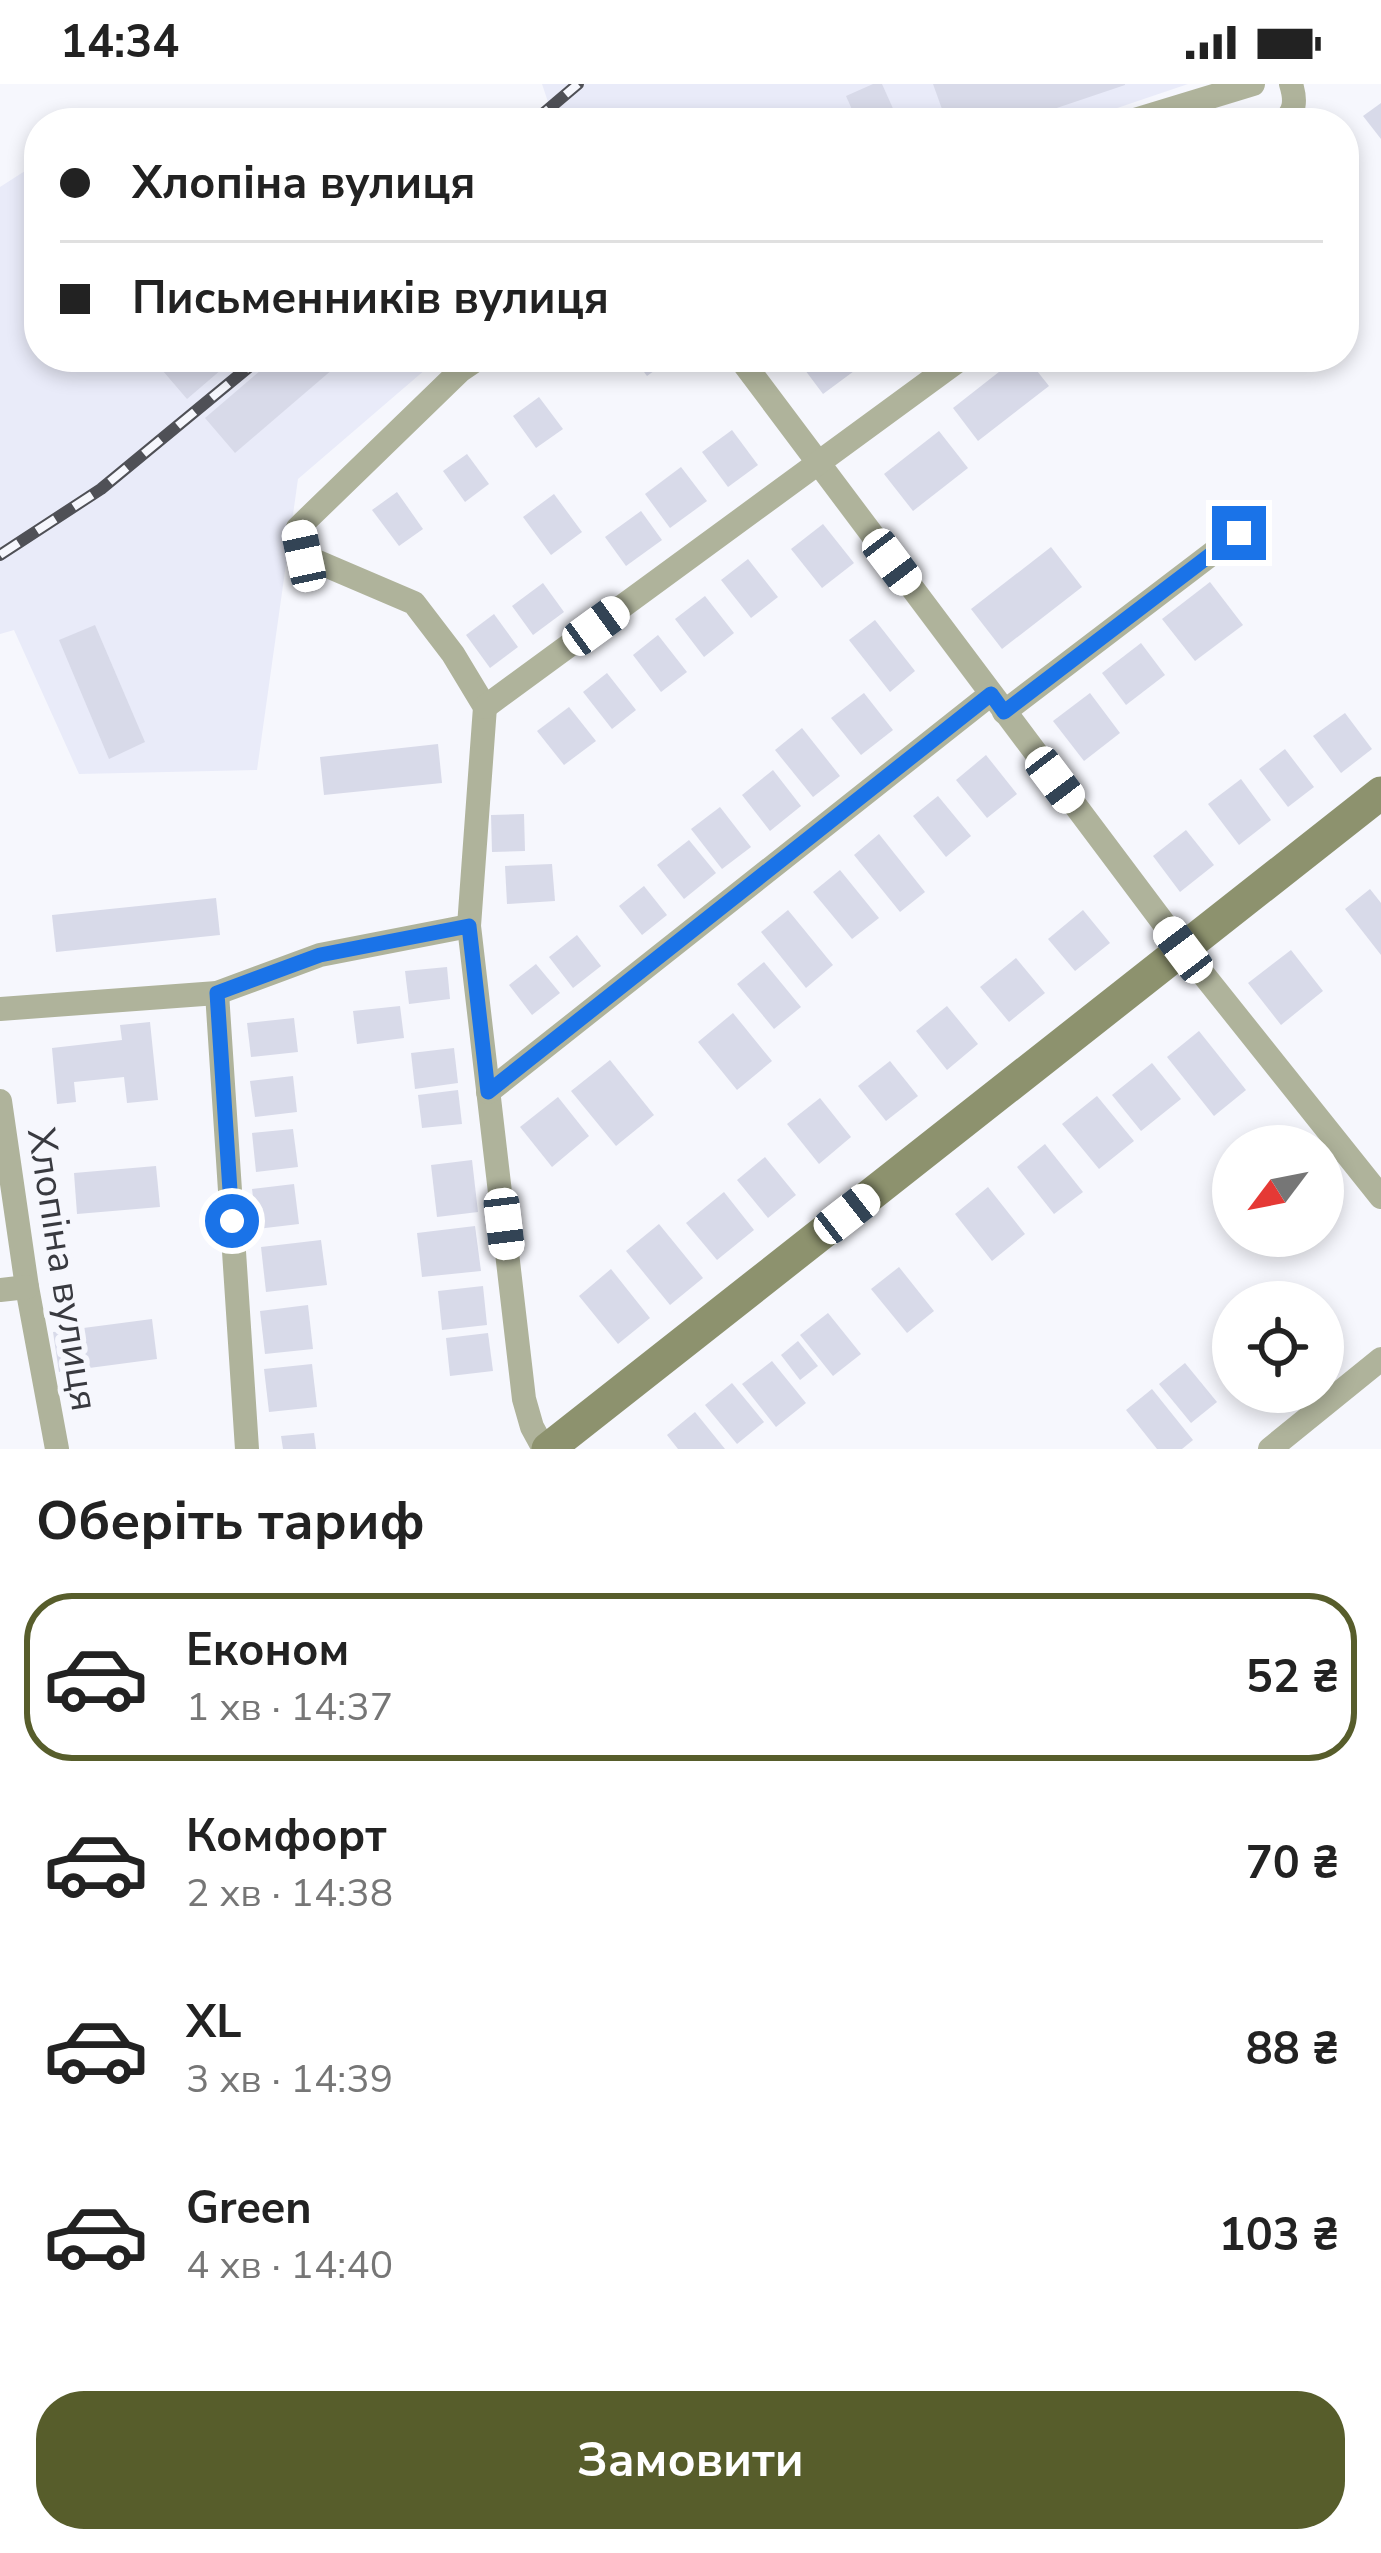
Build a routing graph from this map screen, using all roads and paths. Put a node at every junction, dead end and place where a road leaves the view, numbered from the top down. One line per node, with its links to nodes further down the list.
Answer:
1 (1253, 84): 2 (street)
2 (1174, 108)
3 (459, 372): 9 (street)
4 (750, 372): 6 (street)
5 (943, 372): 6 (street)
6 (817, 464): 8 (street); 9 (street)
7 (1239, 533): 8 (street)
8 (998, 704): 12 (street); 15 (street)
9 (485, 707): 11 (street)
10 (1381, 794): 12 (main road)
11 (469, 926): 13 (street); 15 (street)
12 (1183, 950): 17 (street); 23 (main road)
13 (217, 993): 14 (street); 22 (street)
14 (0, 1009)
15 (488, 1092): 23 (street)
16 (0, 1101): 18 (street, Хлопіна вулиця)
17 (1381, 1197)
18 (27, 1287): 19 (street); 21 (street, Хлопіна вулиця)
19 (0, 1290)
20 (1381, 1359): 24 (street)
21 (57, 1449)
22 (247, 1449)
23 (546, 1449)
24 (1270, 1449)

